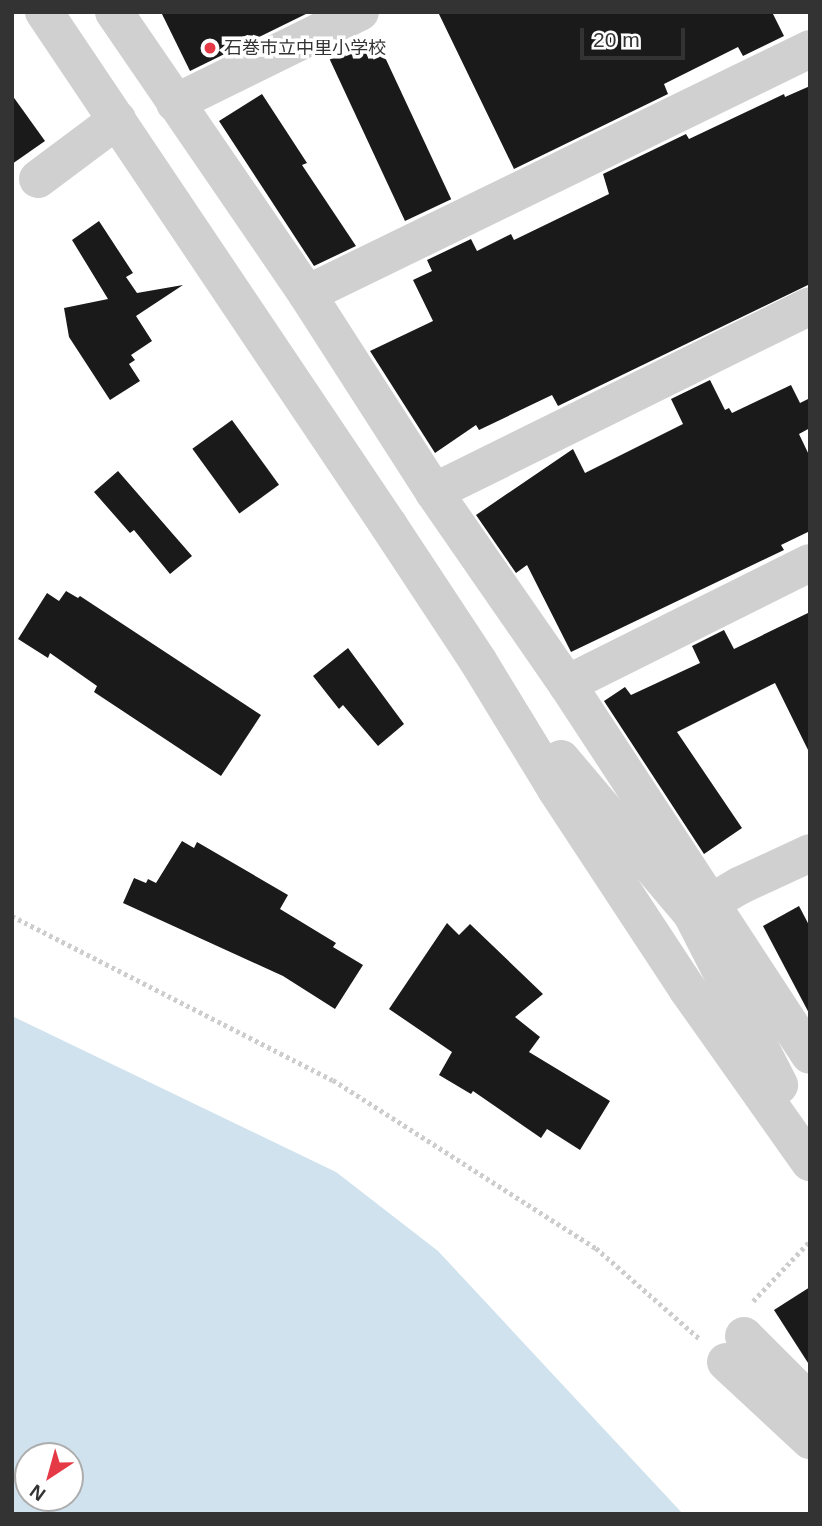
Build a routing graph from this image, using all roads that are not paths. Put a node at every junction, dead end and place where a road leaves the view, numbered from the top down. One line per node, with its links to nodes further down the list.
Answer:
1 (20, 12): 5 (street)
2 (44, 12): 8 (street)
3 (114, 12): 7 (street)
4 (360, 12): 7 (street)
5 (12, 18)
6 (810, 49): 10 (street)
7 (175, 103): 10 (street)
8 (117, 120): 9 (street); 15 (street)
9 (38, 179)
10 (307, 294): 12 (street)
11 (810, 306): 12 (street)
12 (435, 492): 14 (street)
13 (810, 563): 14 (street)
14 (567, 684): 17 (street)
15 (531, 748): 17 (street); 19 (street)
16 (810, 853): 17 (street)
17 (700, 909): 18 (street); 19 (street)
18 (810, 1055)
19 (786, 1129): 20 (street)
20 (810, 1162)
21 (810, 1402): 22 (street)
22 (810, 1440)

